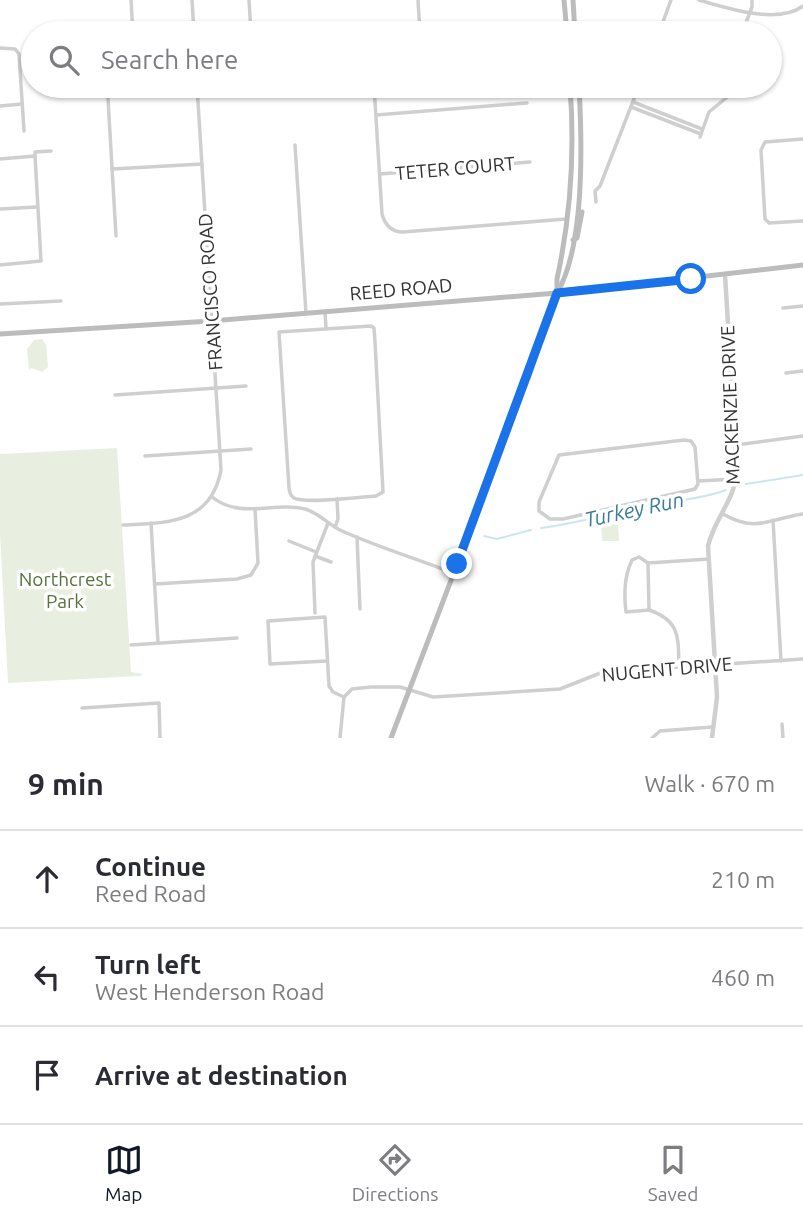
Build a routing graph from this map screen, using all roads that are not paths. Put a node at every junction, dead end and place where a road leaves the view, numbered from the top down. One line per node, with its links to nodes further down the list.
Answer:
1 (131, 0): 12 (street)
2 (192, 0): 13 (street)
3 (249, 0): 14 (street)
4 (418, 0): 15 (street)
5 (564, 0): 16 (main road)
6 (573, 0): 17 (main road)
7 (671, 0): 18 (street)
8 (699, 0): 11 (street)
9 (752, 0): 11 (street)
10 (803, 6): 11 (street)
11 (749, 15): 19 (street)
12 (132, 21)
13 (193, 21)
14 (250, 21)
15 (419, 21)
16 (565, 21)
17 (574, 21)
18 (663, 21)
19 (747, 21)
20 (0, 48): 21 (street)
21 (21, 89)
22 (22, 98): 31 (street)
23 (108, 98): 43 (street)
24 (198, 98): 42 (street, FRANCISCO ROAD)
25 (375, 98): 34 (street)
26 (571, 98): 49 (main road)
27 (579, 98): 52 (main road)
28 (635, 98): 32 (street)
29 (726, 98): 32 (street)
30 (527, 103): 34 (street)
31 (22, 104): 33 (street); 35 (street)
32 (632, 105): 45 (street)
33 (0, 106)
34 (376, 115): 44 (street)
35 (24, 131)
36 (803, 139): 50 (street)
37 (295, 145): 62 (street)
38 (51, 151): 39 (street)
39 (35, 156): 40 (street); 46 (street)
40 (0, 159)
41 (530, 162): 44 (street, TETER COURT)
42 (202, 163): 43 (street); 63 (street, FRANCISCO ROAD)
43 (112, 169): 51 (street)
44 (380, 174): 49 (street)
45 (596, 202)
46 (37, 206): 47 (street); 53 (street)
47 (0, 209)
48 (582, 212): 52 (main road)
49 (568, 219): 56 (main road)
50 (803, 221)
51 (116, 236)
52 (573, 240): 56 (main road)
53 (0, 265)
54 (803, 265): 55 (main road, REED ROAD)
55 (725, 275): 56 (main road, REED ROAD); 72 (street, MACKENZIE DRIVE)
56 (557, 293): 61 (main road, REED ROAD); 94 (main road)
57 (61, 301): 58 (street)
58 (0, 304)
59 (803, 306): 60 (street)
60 (783, 308)
61 (325, 311): 62 (main road, REED ROAD); 64 (street)
62 (306, 313): 63 (main road, REED ROAD)
63 (211, 321): 65 (main road, REED ROAD); 69 (street, FRANCISCO ROAD)
64 (326, 328): 79 (street); 79 (street)
65 (0, 334)
66 (803, 371): 67 (street)
67 (786, 373)
68 (246, 386): 69 (street)
69 (216, 388): 70 (street); 74 (street, FRANCISCO ROAD)
70 (115, 395)
71 (803, 436): 72 (street)
72 (735, 445): 76 (street, MACKENZIE DRIVE)
73 (251, 449): 74 (street)
74 (221, 451): 75 (street); 78 (street, FRANCISCO ROAD)
75 (145, 456)
76 (736, 479): 77 (street); 81 (street, MACKENZIE DRIVE)
77 (698, 481): 77 (street)
78 (212, 497): 80 (street); 84 (street)
79 (337, 499): 87 (street)
80 (255, 509): 85 (street); 95 (street)
81 (723, 514): 83 (street); 91 (street, MACKENZIE DRIVE)
82 (803, 514): 83 (street)
83 (772, 520): 104 (street)
84 (150, 523): 86 (street); 95 (street)
85 (328, 523): 87 (street); 90 (street)
86 (123, 525)
87 (335, 527): 88 (street)
88 (356, 537): 94 (street); 96 (street)
89 (289, 541): 90 (street)
90 (315, 554): 92 (street); 98 (street)
91 (709, 559): 93 (street); 105 (street, MACKENZIE DRIVE)
92 (331, 562)
93 (648, 563): 97 (street); 97 (street)
94 (453, 573): 107 (main road)
95 (155, 584): 100 (street)
96 (360, 609)
97 (649, 610): 106 (street)
98 (315, 613)
99 (237, 638): 100 (street)
100 (158, 643): 101 (street)
101 (131, 645)
102 (803, 659): 104 (street, NUGENT DRIVE)
103 (327, 661): 103 (street); 108 (street)
104 (781, 661): 105 (street, NUGENT DRIVE)
105 (715, 665): 106 (street, NUGENT DRIVE); 111 (street, MACKENZIE DRIVE)
106 (679, 667): 107 (street, NUGENT DRIVE)
107 (409, 690): 108 (street, NUGENT DRIVE); 114 (main road)
108 (344, 697): 113 (street)
109 (82, 708): 112 (street)
110 (782, 724): 117 (street)
111 (712, 727): 115 (street); 116 (street, MACKENZIE DRIVE)
112 (160, 738)
113 (340, 738)
114 (391, 738)
115 (652, 738)
116 (712, 738)
117 (783, 738)

